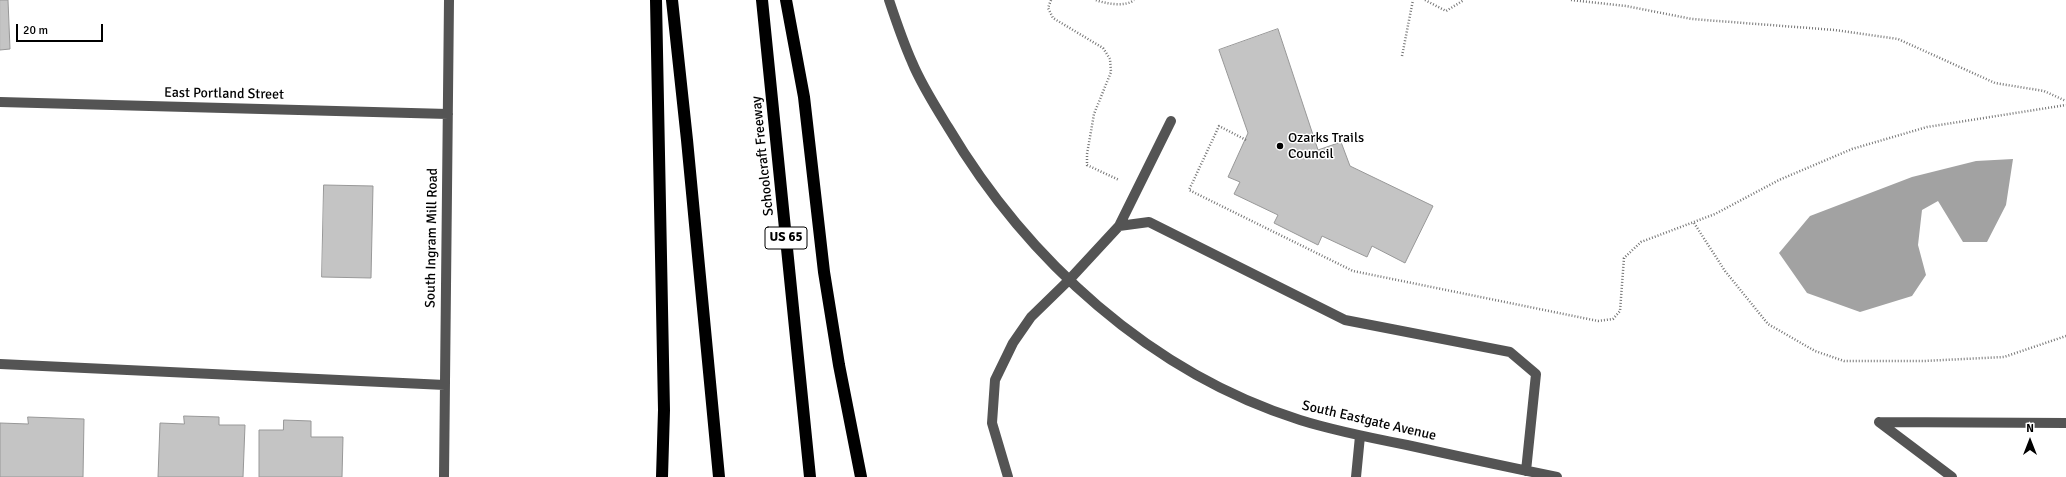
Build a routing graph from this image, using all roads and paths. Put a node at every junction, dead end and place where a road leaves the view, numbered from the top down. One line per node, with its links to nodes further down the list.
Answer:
1 (450, 0): 18 (street, South Ingram Mill Road)
2 (656, 0): 32 (highway)
3 (672, 0): 33 (highway)
4 (762, 0): 34 (highway, Schoolcraft Freeway / US 65)
5 (786, 0): 35 (highway)
6 (889, 0): 24 (street, South Eastgate Avenue)
7 (1051, 0): 21 (path)
8 (1096, 0): 9 (path)
9 (1134, 0)
10 (1413, 0): 14 (path)
11 (1425, 0): 12 (path)
12 (1464, 0)
13 (1571, 0): 15 (path)
14 (1402, 56)
15 (2066, 101)
16 (0, 102): 18 (street, East Portland Street)
17 (2066, 105): 22 (path)
18 (448, 114): 27 (street, South Ingram Mill Road)
19 (1171, 122): 21 (street)
20 (1246, 140): 22 (path)
21 (1138, 188): 23 (street)
22 (1694, 223): 25 (path)
23 (1119, 226): 24 (street); 30 (street)
24 (1069, 280): 29 (street, South Eastgate Avenue); 36 (street)
25 (2066, 336)
26 (0, 364): 27 (street)
27 (445, 385): 31 (street, South Ingram Mill Road)
28 (2066, 423): 39 (street)
29 (1360, 436): 30 (street, South Eastgate Avenue); 37 (street)
30 (1526, 471): 38 (street, South Eastgate Avenue)
31 (444, 477)
32 (662, 477)
33 (719, 477)
34 (810, 477)
35 (862, 477)
36 (1008, 477)
37 (1356, 477)
38 (1557, 477)
39 (1952, 477)

